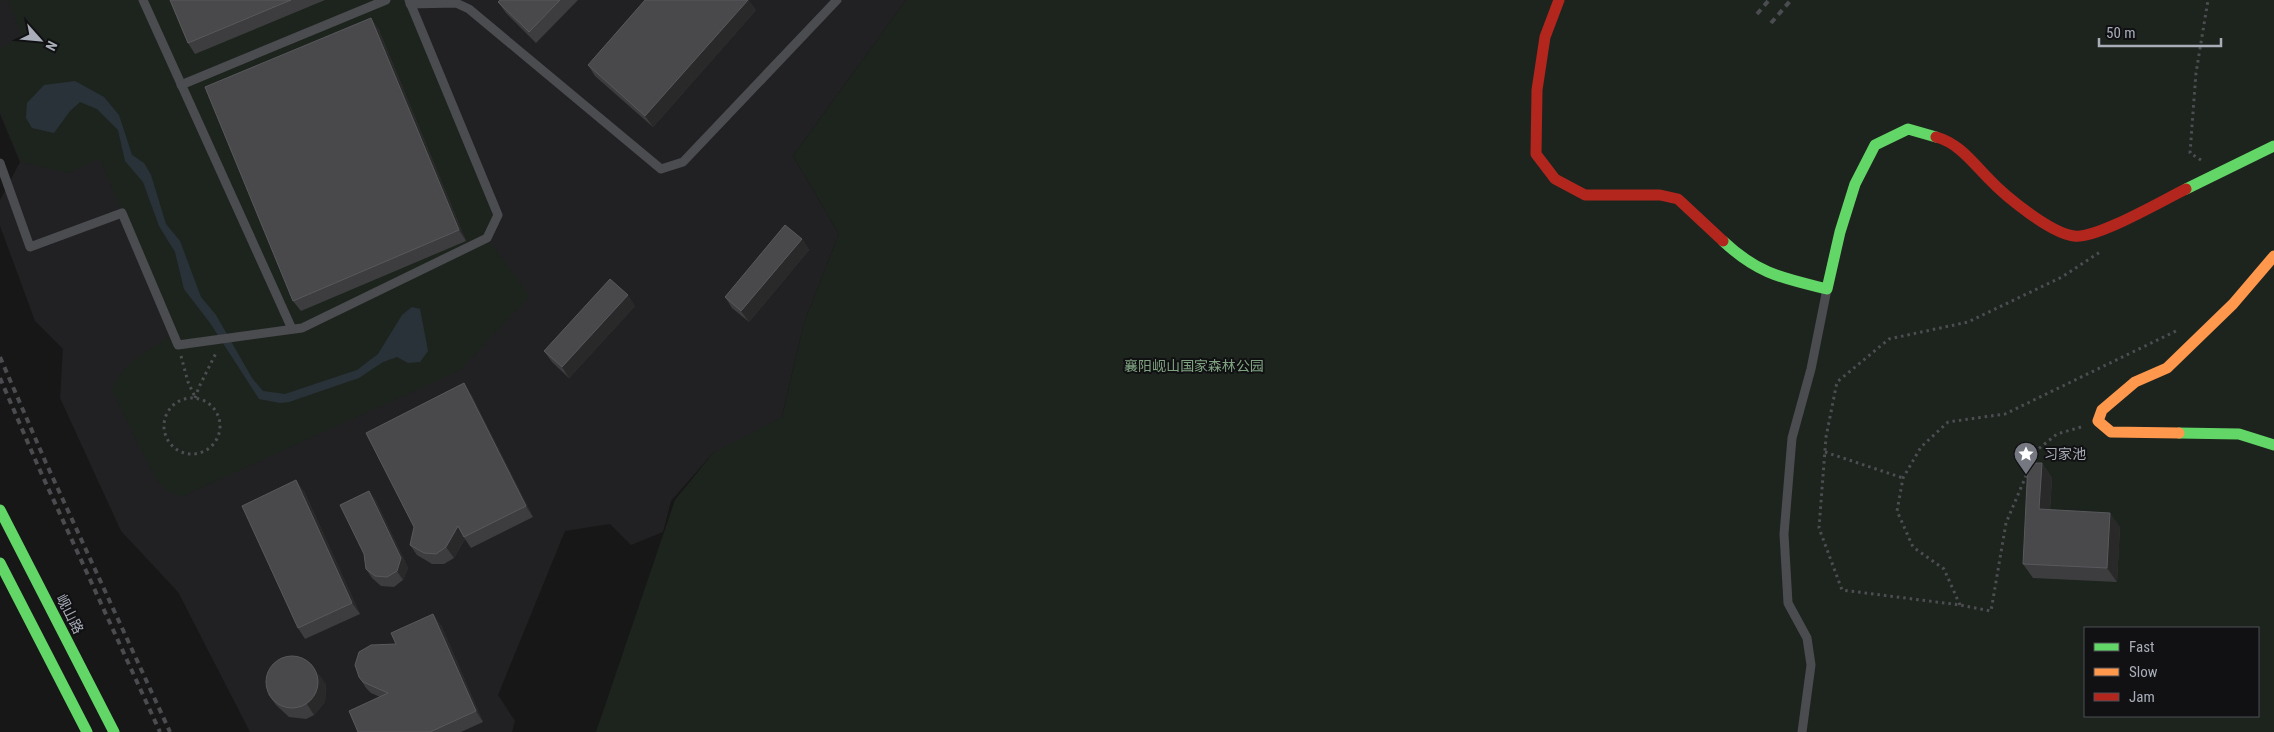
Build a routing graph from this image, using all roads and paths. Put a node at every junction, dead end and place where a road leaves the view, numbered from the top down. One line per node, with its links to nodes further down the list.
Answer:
1 (143, 0): 8 (lane)
2 (386, 0): 8 (lane)
3 (837, 0): 6 (lane)
4 (1559, 0): 14 (main road)
5 (2208, 0): 11 (path)
6 (456, 1): 7 (lane)
7 (410, 2): 15 (lane)
8 (181, 85): 15 (lane)
9 (2274, 146): 11 (main road)
10 (0, 163): 18 (lane)
11 (2221, 172): 14 (main road)
12 (2101, 251): 22 (path)
13 (2274, 256): 20 (main road)
14 (1827, 288): 29 (lane)
15 (292, 329): 17 (lane)
16 (2180, 329): 23 (path)
17 (226, 338): 18 (lane); 19 (path)
18 (178, 345): 19 (path)
19 (195, 398): 19 (path)
20 (2098, 422): 21 (main road); 26 (path)
21 (2274, 444)
22 (1825, 452): 23 (path); 26 (path)
23 (1903, 478): 26 (path)
24 (0, 510): 28 (main road, 岘山路)
25 (0, 563): 27 (main road)
26 (1960, 605)
27 (87, 732)
28 (114, 732)
29 (1802, 732)

